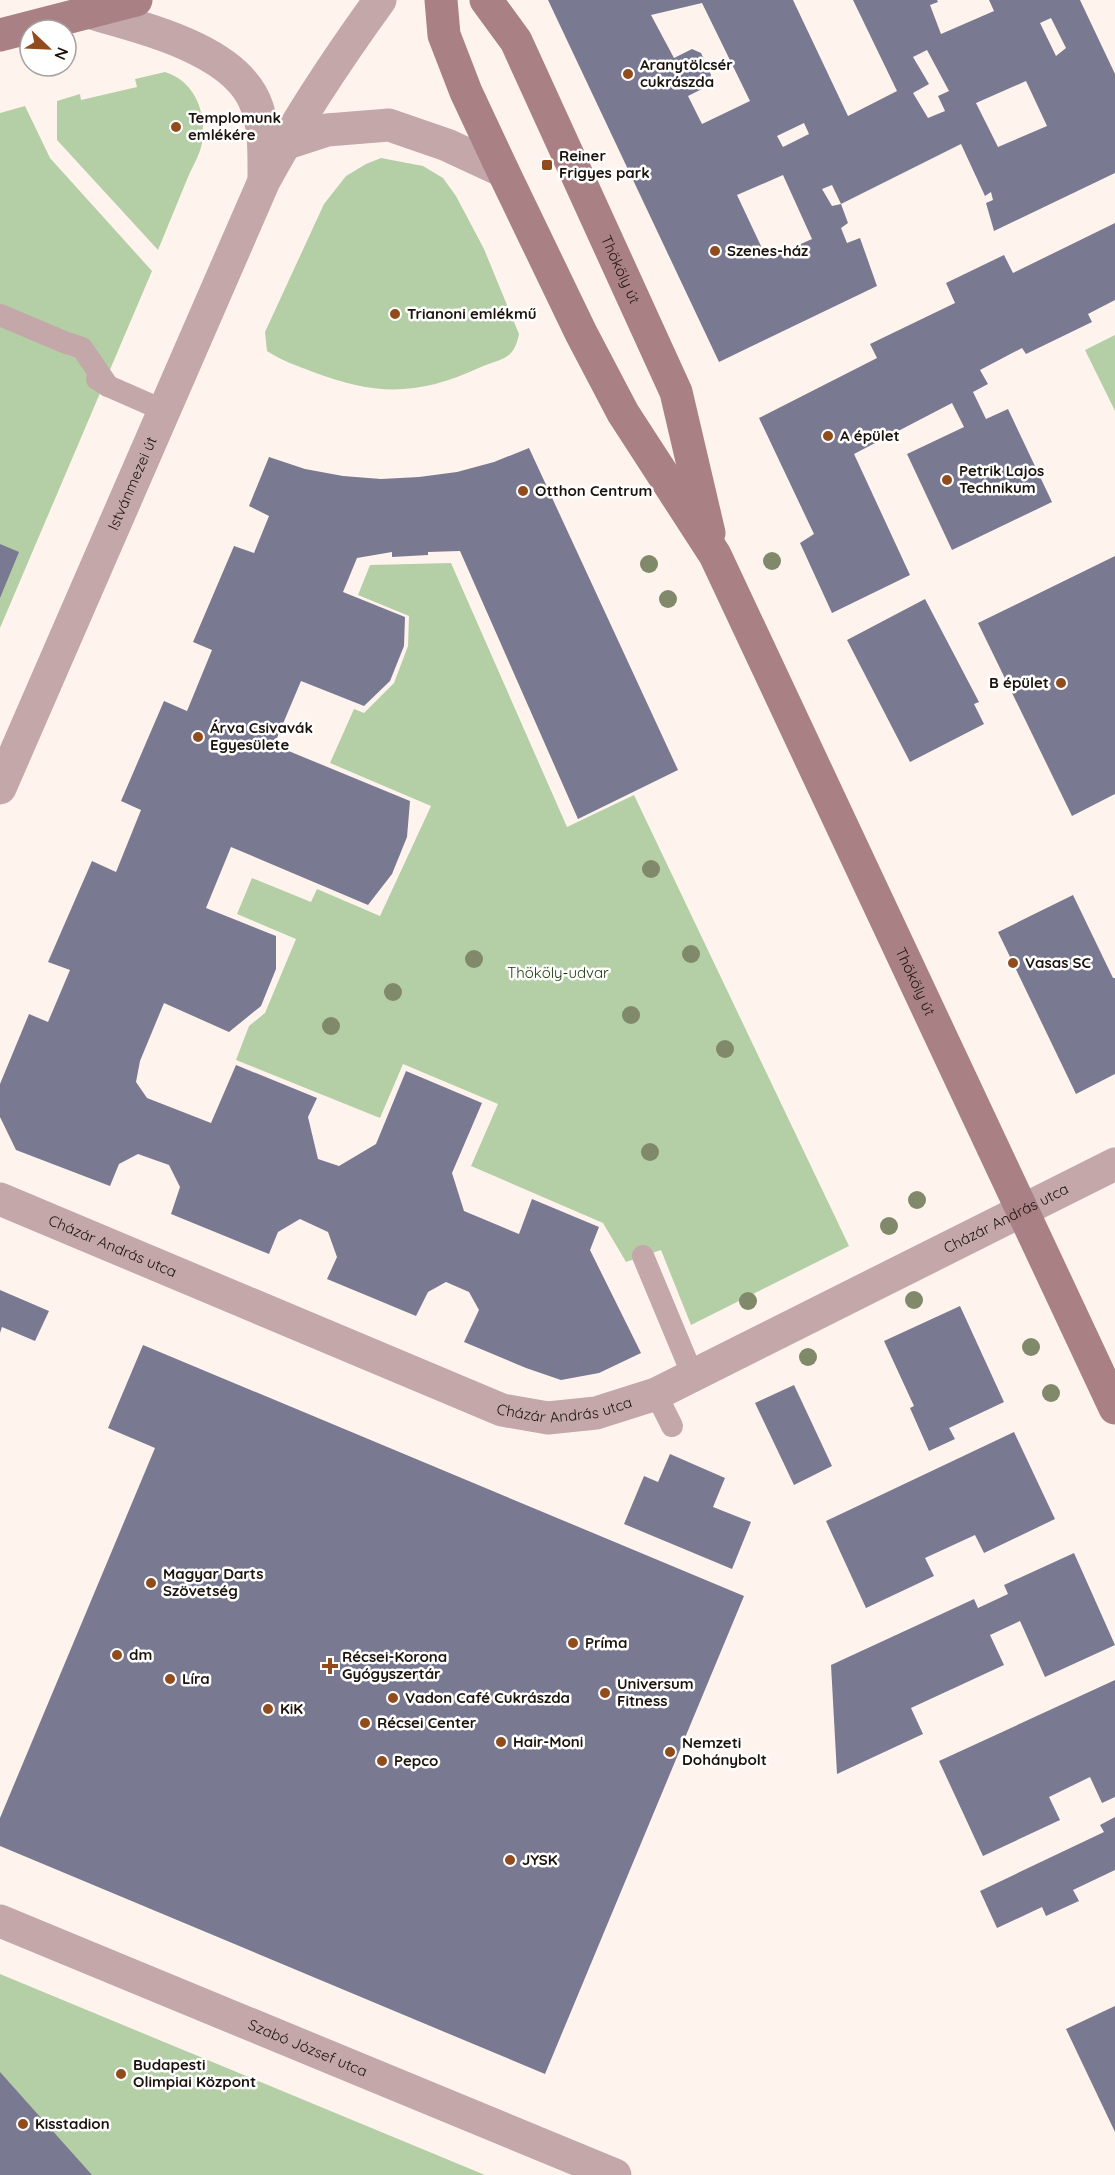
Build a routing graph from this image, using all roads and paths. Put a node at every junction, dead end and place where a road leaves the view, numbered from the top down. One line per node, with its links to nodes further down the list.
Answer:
1 (136, 0): 5 (main road)
2 (380, 0): 7 (street, Istvánmezei út)
3 (441, 0): 8 (main road, Thököly út)
4 (486, 0): 12 (main road, Thököly út)
5 (87, 6): 6 (main road); 9 (street, Istvánmezei út)
6 (0, 35)
7 (284, 144): 8 (street); 9 (street, Istvánmezei út)
8 (503, 171): 12 (main road, Thököly út)
9 (264, 181): 11 (street, Istvánmezei út)
10 (0, 315): 11 (lane)
11 (165, 411): 13 (street, Istvánmezei út)
12 (714, 555): 16 (main road, Thököly út)
13 (0, 788)
14 (1115, 1164): 16 (street, Cházár András utca)
15 (0, 1199): 19 (street, Cházár András utca)
16 (1022, 1211): 18 (street, Cházár András utca); 20 (main road, Thököly út)
17 (643, 1256): 18 (lane)
18 (693, 1376): 19 (street, Cházár András utca)
19 (656, 1394): 21 (lane)
20 (1115, 1408)
21 (672, 1426)
22 (0, 1921): 23 (street, Szabó József utca)
23 (615, 2175)

